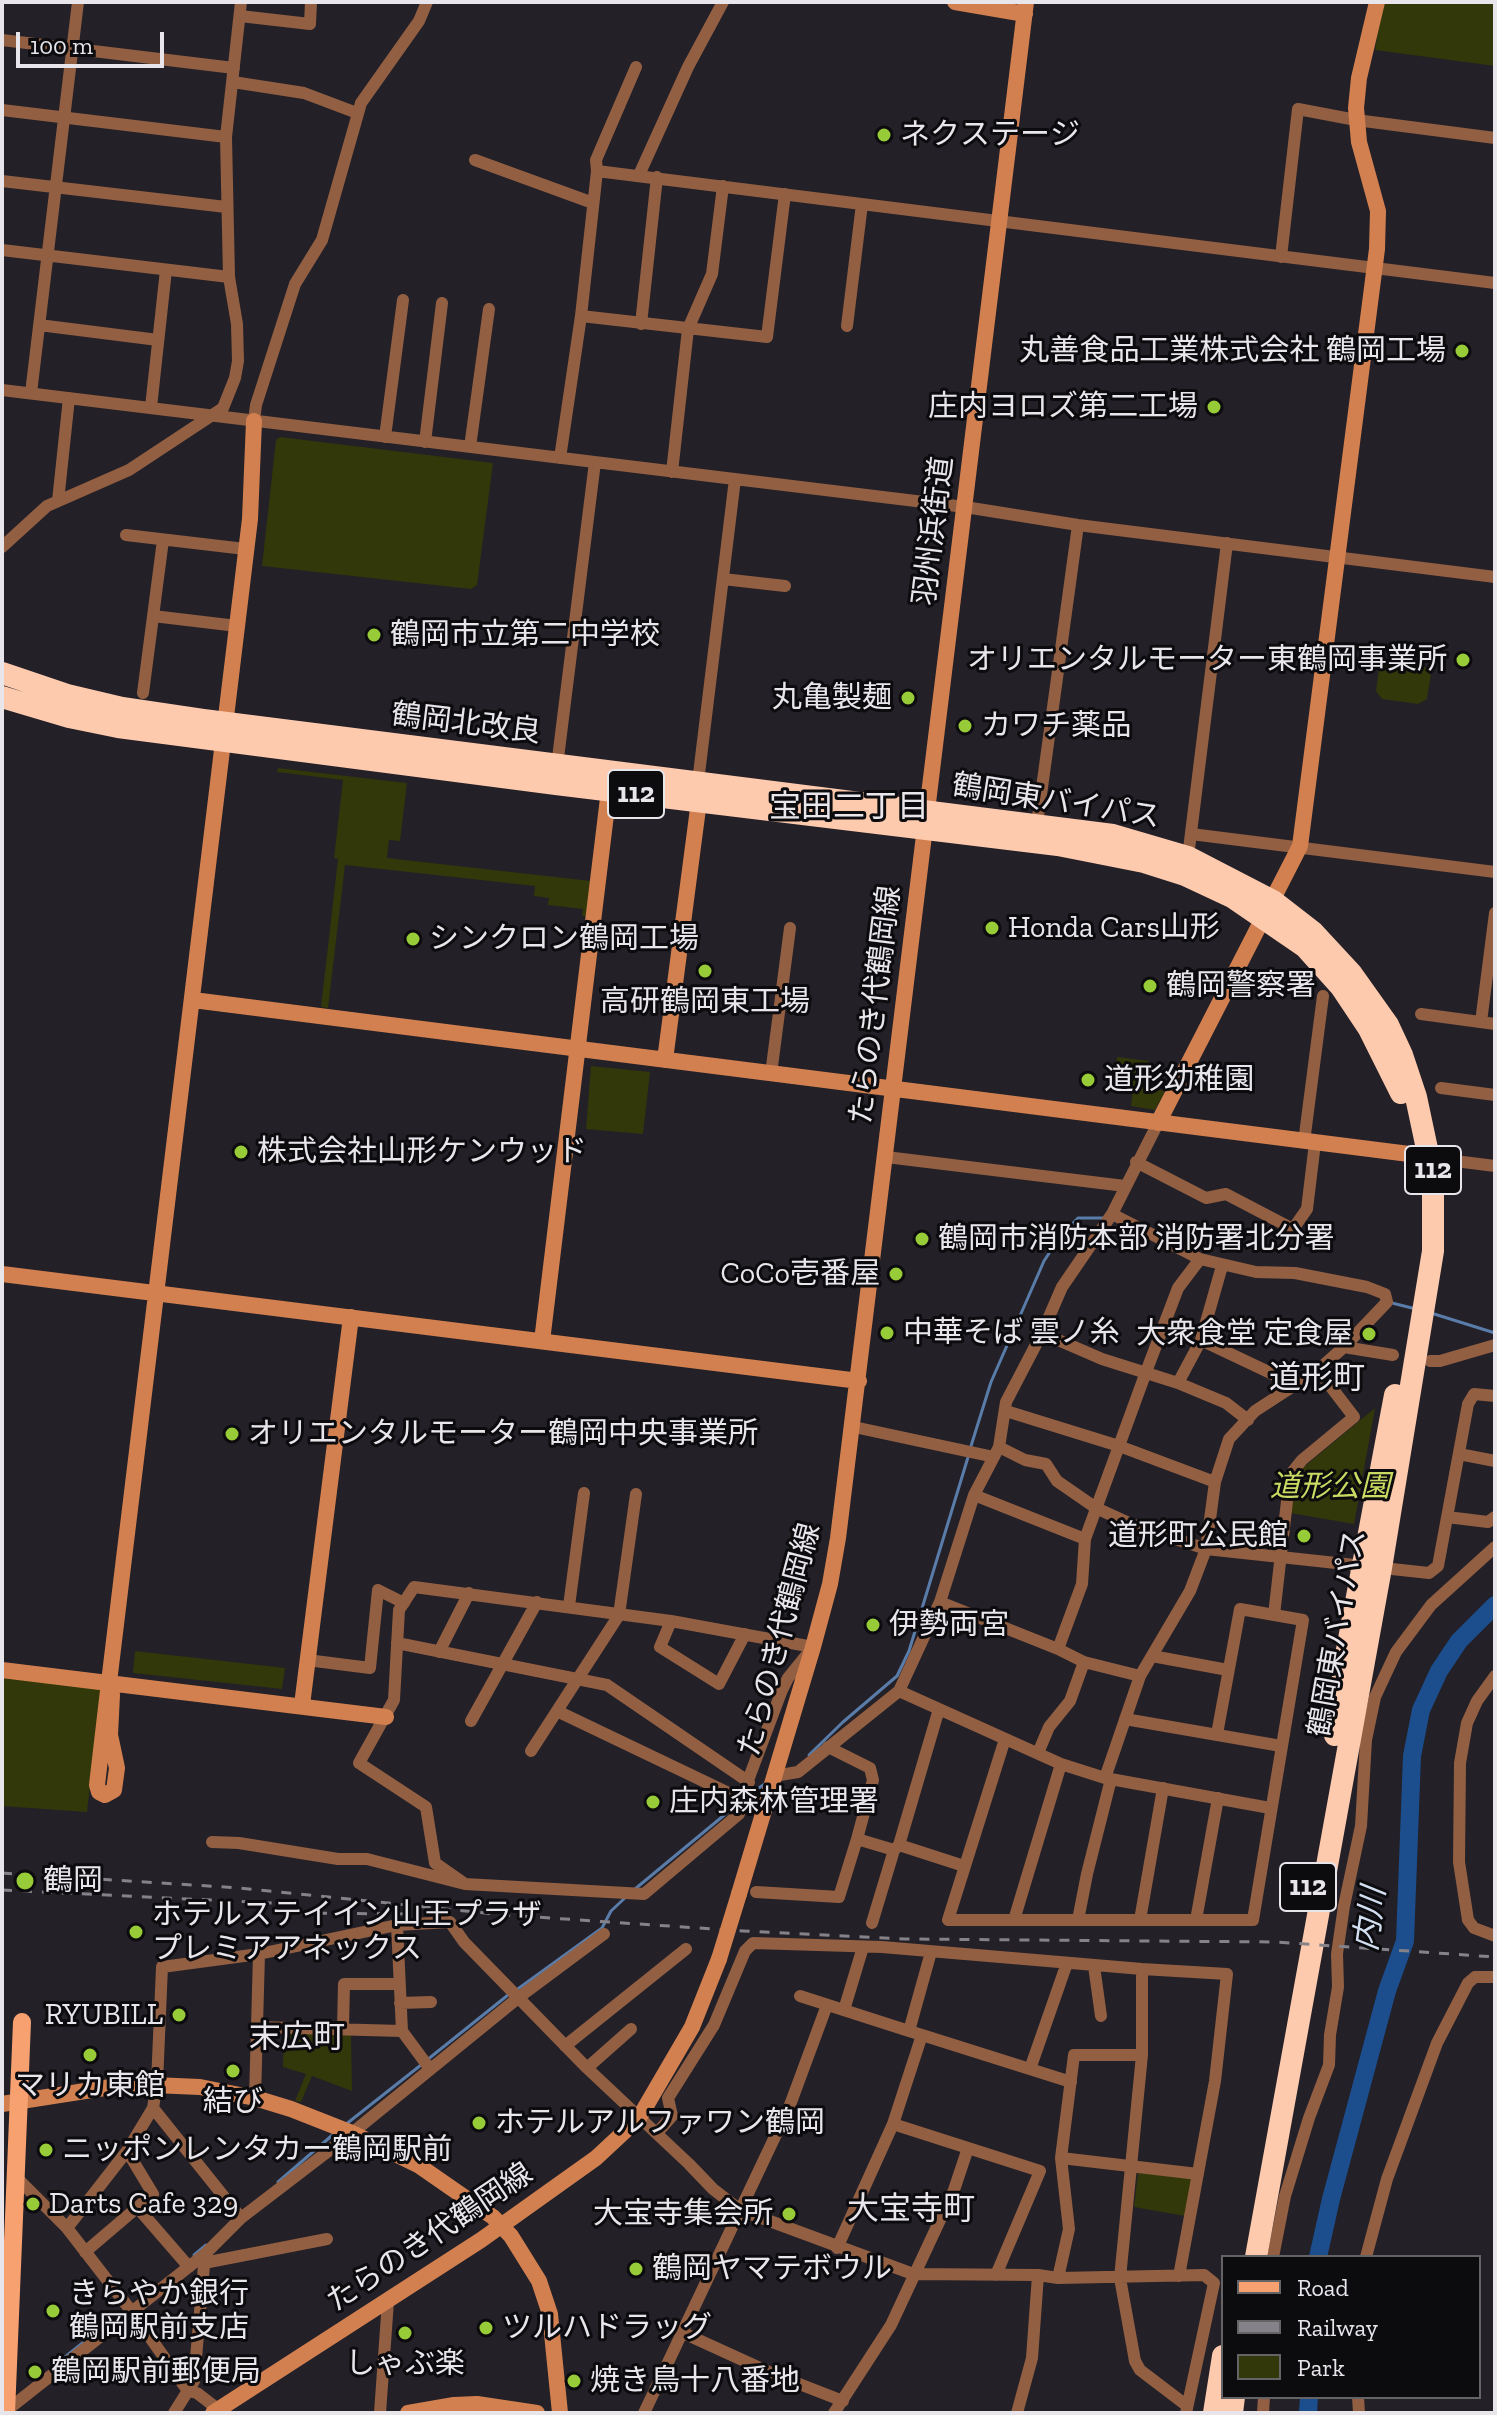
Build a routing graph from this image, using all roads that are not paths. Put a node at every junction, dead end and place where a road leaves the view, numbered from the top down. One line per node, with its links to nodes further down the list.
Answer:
1 (78, 2): 10 (street)
2 (311, 2): 8 (street)
3 (427, 2): 15 (street)
4 (723, 2): 22 (street)
5 (955, 2): 7 (street)
6 (1377, 2): 17 (street)
7 (1026, 8): 31 (street, 羽州浜街道)
8 (241, 9): 12 (street)
9 (2, 40): 10 (street)
10 (72, 48): 12 (street); 16 (street)
11 (636, 67): 21 (street)
12 (234, 68): 13 (street)
13 (233, 82): 15 (street); 18 (street)
14 (2, 110): 16 (street)
15 (357, 113): 53 (street)
16 (64, 118): 18 (street); 26 (street)
17 (1356, 120): 19 (street); 34 (street); 35 (street)
18 (226, 137): 30 (street)
19 (1495, 138)
20 (475, 160): 28 (street)
21 (597, 171): 22 (street); 28 (street)
22 (639, 175): 23 (street)
23 (657, 177): 25 (street); 43 (street)
24 (2, 181): 26 (street)
25 (723, 186): 27 (street); 46 (street)
26 (56, 187): 30 (street); 33 (street)
27 (785, 194): 29 (street); 46 (street)
28 (593, 203): 42 (street)
29 (862, 204): 31 (street); 45 (street)
30 (226, 207): 37 (street)
31 (1000, 222): 34 (street); 62 (street, 羽州浜街道)
32 (2, 250): 33 (street)
33 (48, 256): 36 (street); 44 (street)
34 (1281, 257): 35 (street)
35 (1374, 268): 38 (street); 69 (street)
36 (166, 270): 37 (street); 47 (street)
37 (229, 277): 52 (street)
38 (1495, 283)
39 (403, 300): 54 (street)
40 (442, 303): 55 (street)
41 (489, 309): 56 (street)
42 (581, 316): 43 (street); 57 (street)
43 (641, 324): 46 (street)
44 (39, 325): 47 (street); 49 (street)
45 (847, 326)
46 (688, 329): 59 (street)
47 (158, 340): 51 (street)
48 (2, 390): 49 (street)
49 (31, 393): 50 (street)
50 (69, 398): 51 (street); 61 (street)
51 (151, 407): 52 (street)
52 (214, 414): 53 (street); 61 (street)
53 (254, 421): 54 (street); 68 (street)
54 (385, 437): 55 (street)
55 (425, 442): 56 (street)
56 (470, 447): 57 (street)
57 (560, 458): 58 (street)
58 (595, 462): 59 (street); 79 (street)
59 (672, 472): 60 (street)
60 (735, 479): 62 (street); 71 (street)
61 (58, 501): 67 (street)
62 (965, 507): 63 (street); 82 (street, 羽州浜街道)
63 (1078, 525): 66 (street); 83 (street)
64 (126, 535): 65 (street)
65 (163, 540): 68 (street); 73 (street)
66 (1227, 543): 69 (street); 84 (street)
67 (2, 547)
68 (245, 549): 74 (street)
69 (1337, 556): 70 (street); 85 (street)
70 (1495, 577)
71 (723, 579): 72 (street); 81 (street)
72 (785, 586)
73 (153, 616): 74 (street); 76 (street)
74 (237, 626): 78 (street)
75 (2, 673): 78 (highway, 鶴岡北改良 / 112)
76 (143, 693)
77 (2, 697): 78 (highway, 鶴岡北改良 / 112)
78 (224, 732): 79 (highway, 鶴岡北改良 / 112); 80 (highway, 鶴岡北改良 / 112); 92 (street)
79 (557, 766): 81 (highway, 鶴岡北改良 / 112)
80 (609, 790): 81 (highway, 鶴岡北改良 / 112); 96 (street)
81 (699, 792): 82 (highway, 鶴岡北改良 / 112); 97 (street)
82 (927, 820): 83 (highway, 鶴岡東バイパス / 112); 88 (highway, 鶴岡東バイパス / 112); 100 (street, たらのき代鶴岡線)
83 (1037, 824): 86 (highway, 鶴岡東バイパス / 112)
84 (1191, 834): 85 (street); 86 (street)
85 (1300, 846): 87 (street); 88 (street)
86 (1188, 857): 88 (highway, 鶴岡東バイパス / 112)
87 (1495, 872)
88 (1268, 909): 102 (street); 105 (highway, 鶴岡東バイパス / 112)
89 (1495, 913): 94 (street)
90 (790, 928): 98 (street)
91 (1323, 996): 103 (street)
92 (193, 1000): 96 (street); 113 (street)
93 (1421, 1014): 94 (street)
94 (1481, 1022): 95 (street)
95 (1495, 1024)
96 (577, 1049): 97 (street); 117 (street)
97 (665, 1060): 98 (street)
98 (771, 1074): 100 (street)
99 (1441, 1088): 101 (street)
100 (894, 1089): 102 (street); 104 (street, たらのき代鶴岡線)
101 (1495, 1095)
102 (1158, 1123): 103 (street); 106 (street)
103 (1310, 1142): 105 (street); 106 (street)
104 (886, 1157): 108 (street); 124 (street, たらのき代鶴岡線)
105 (1424, 1157): 107 (street); 146 (highway, 鶴岡東バイパス / 112)
106 (1136, 1162): 108 (street)
107 (1495, 1166)
108 (1125, 1186): 109 (street)
109 (1112, 1214): 110 (street); 115 (street)
110 (1200, 1259): 111 (street); 123 (street)
111 (1222, 1266): 116 (street); 119 (street)
112 (2, 1274): 113 (street)
113 (155, 1294): 114 (street); 169 (street)
114 (351, 1317): 117 (street); 161 (street)
115 (1042, 1333): 123 (street); 128 (street)
116 (1201, 1340): 125 (street); 126 (street)
117 (542, 1341): 124 (street)
118 (1495, 1345): 121 (street)
119 (1344, 1347): 120 (street); 122 (street)
120 (1393, 1355)
121 (1430, 1361)
122 (1318, 1370): 126 (street); 145 (street)
123 (1146, 1372): 125 (street); 131 (street)
124 (859, 1381): 130 (street, たらのき代鶴岡線)
125 (1178, 1383): 129 (street)
126 (1296, 1385): 129 (street)
127 (1495, 1396): 133 (street)
128 (1006, 1411): 131 (street); 132 (street)
129 (1248, 1420): 135 (street)
130 (854, 1427): 132 (street); 157 (street, たらのき代鶴岡線)
131 (1119, 1446): 135 (street); 139 (street)
132 (996, 1452): 138 (street); 139 (street)
133 (1459, 1454): 134 (street); 140 (street)
134 (1495, 1461)
135 (1215, 1482): 144 (street)
136 (584, 1493): 151 (street)
137 (636, 1494): 152 (street)
138 (974, 1495): 142 (street); 149 (street)
139 (1096, 1508): 142 (street); 144 (street)
140 (1447, 1517): 141 (street); 146 (street)
141 (1495, 1517)
142 (1085, 1539): 158 (street)
143 (1495, 1547): 258 (street)
144 (1206, 1549): 145 (street); 160 (street)
145 (1280, 1558): 146 (street); 153 (street)
146 (1372, 1567): 256 (highway, 鶴岡東バイパス / 112); 257 (highway, 鶴岡東バイパス / 112)
147 (469, 1593): 148 (street); 150 (street); 159 (street)
148 (537, 1602): 151 (street); 163 (street)
149 (940, 1602): 158 (street); 170 (street)
150 (404, 1603): 156 (street); 161 (street)
151 (569, 1606): 152 (street)
152 (619, 1615): 154 (street); 168 (street)
153 (1274, 1615): 165 (street); 179 (street)
154 (671, 1621): 155 (street); 155 (street)
155 (745, 1634): 157 (street)
156 (397, 1643): 159 (street); 174 (street)
157 (813, 1647): 184 (street, たらのき代鶴岡線); 186 (street)
158 (1058, 1649): 162 (street)
159 (439, 1652): 163 (street)
160 (1152, 1656): 165 (street); 166 (street)
161 (307, 1660): 171 (street)
162 (1084, 1662): 166 (street); 182 (street)
163 (503, 1665): 168 (street); 176 (street)
164 (2, 1670): 169 (street)
165 (1228, 1670): 177 (street)
166 (1140, 1676): 175 (street)
167 (1495, 1676): 204 (street)
168 (577, 1680): 173 (street); 186 (street)
169 (109, 1682): 169 (street); 171 (street)
170 (899, 1691): 172 (street); 180 (street)
171 (302, 1705): 174 (street)
172 (939, 1709): 178 (street); 193 (street)
173 (557, 1711): 181 (street); 189 (street)
174 (386, 1717): 195 (street)
175 (1125, 1719): 177 (street); 185 (street)
176 (471, 1721)
177 (1217, 1734): 179 (street)
178 (1005, 1739): 182 (street); 194 (street)
179 (1281, 1746): 190 (street)
180 (828, 1747): 184 (street); 191 (street)
181 (531, 1751)
182 (1038, 1753): 183 (street)
183 (1061, 1764): 185 (street); 197 (street)
184 (774, 1776): 196 (street, たらのき代鶴岡線)
185 (1108, 1779): 187 (street); 198 (street)
186 (749, 1782): 189 (street)
187 (1163, 1788): 188 (street); 199 (street)
188 (1218, 1798): 190 (street); 200 (street)
189 (741, 1799): 195 (street)
190 (1270, 1808): 200 (street)
191 (857, 1839): 193 (street); 196 (street)
192 (212, 1842): 195 (street)
193 (896, 1848): 194 (street); 201 (street)
194 (964, 1866): 197 (street)
195 (465, 1884)
196 (747, 1893): 238 (street, たらのき代鶴岡線, bridge)
197 (1014, 1920): 198 (street)
198 (1078, 1920): 199 (street)
199 (1140, 1920): 200 (street)
200 (1196, 1920)
201 (872, 1923)
202 (397, 1925): 208 (street); 213 (street); 215 (street)
203 (604, 1934): 215 (street)
204 (1495, 1936)
205 (863, 1947): 207 (street); 219 (street); 241 (street)
206 (686, 1949): 228 (street)
207 (931, 1952): 209 (street); 226 (street)
208 (259, 1954): 222 (street); 234 (street)
209 (1067, 1963): 210 (street); 232 (street)
210 (1094, 1966): 211 (street); 220 (street)
211 (1142, 1969): 229 (street); 246 (street)
212 (1495, 1977): 259 (street)
213 (399, 1984): 217 (street); 223 (street)
214 (800, 1996): 218 (street)
215 (518, 1998): 228 (street); 231 (street)
216 (431, 2002): 217 (street)
217 (400, 2003): 225 (street)
218 (827, 2005): 219 (street); 249 (street)
219 (844, 2010): 226 (street)
220 (1101, 2016)
221 (22, 2022): 236 (main road)
222 (257, 2027): 223 (street); 235 (street)
223 (343, 2029): 225 (street)
224 (631, 2029): 230 (street)
225 (402, 2031): 231 (street)
226 (909, 2031): 227 (street)
227 (922, 2035): 232 (street); 239 (street)
228 (565, 2046): 230 (street)
229 (1142, 2055): 233 (street); 245 (street)
230 (587, 2068): 238 (street)
231 (430, 2069): 240 (street)
232 (1030, 2069): 233 (street)
233 (1071, 2082): 244 (street)
234 (157, 2083): 235 (street); 236 (street); 237 (street)
235 (255, 2098): 240 (street)
236 (10, 2103): 247 (main road)
237 (153, 2108): 243 (street); 250 (street)
238 (639, 2118): 241 (street); 251 (street, たらのき代鶴岡線)
239 (893, 2124): 242 (street); 254 (street)
240 (352, 2133): 250 (street); 251 (street)
241 (657, 2133): 249 (street)
242 (968, 2148): 262 (street); 263 (street)
243 (127, 2151): 248 (street); 252 (street)
244 (1061, 2158): 245 (street); 266 (street)
245 (1132, 2167): 246 (street); 267 (street)
246 (1198, 2174): 265 (street)
247 (15, 2176): 252 (street); 270 (main road)
248 (137, 2207): 255 (street); 261 (street)
249 (740, 2210): 254 (street); 271 (street)
250 (241, 2218): 260 (street)
251 (502, 2226): 268 (street, たらのき代鶴岡線); 282 (street)
252 (67, 2228): 255 (street)
253 (327, 2239): 260 (street)
254 (837, 2248): 262 (street)
255 (85, 2252): 269 (street)
256 (1241, 2255)
257 (1256, 2255)
258 (1273, 2255)
259 (1367, 2255)
260 (204, 2258): 261 (street); 273 (street)
261 (189, 2267): 269 (street)
262 (913, 2274): 263 (street); 274 (street)
263 (996, 2275): 264 (street)
264 (1038, 2275): 266 (street); 285 (street)
265 (1179, 2276): 267 (street); 275 (street)
266 (1058, 2278): 267 (street)
267 (1120, 2278): 275 (street)
268 (388, 2301): 276 (street, たらのき代鶴岡線); 279 (street)
269 (132, 2312): 273 (street); 277 (street)
270 (5, 2318): 277 (main road)
271 (681, 2332): 274 (street); 283 (street)
272 (1221, 2369): 286 (highway)
273 (188, 2391): 276 (street); 278 (street)
274 (843, 2401): 284 (street)
275 (1186, 2409)
276 (216, 2411)
277 (6, 2412)
278 (174, 2413)
279 (380, 2413)
280 (413, 2413): 281 (street)
281 (537, 2413)
282 (560, 2413)
283 (644, 2413)
284 (834, 2413)
285 (1017, 2413)
286 (1214, 2413)

